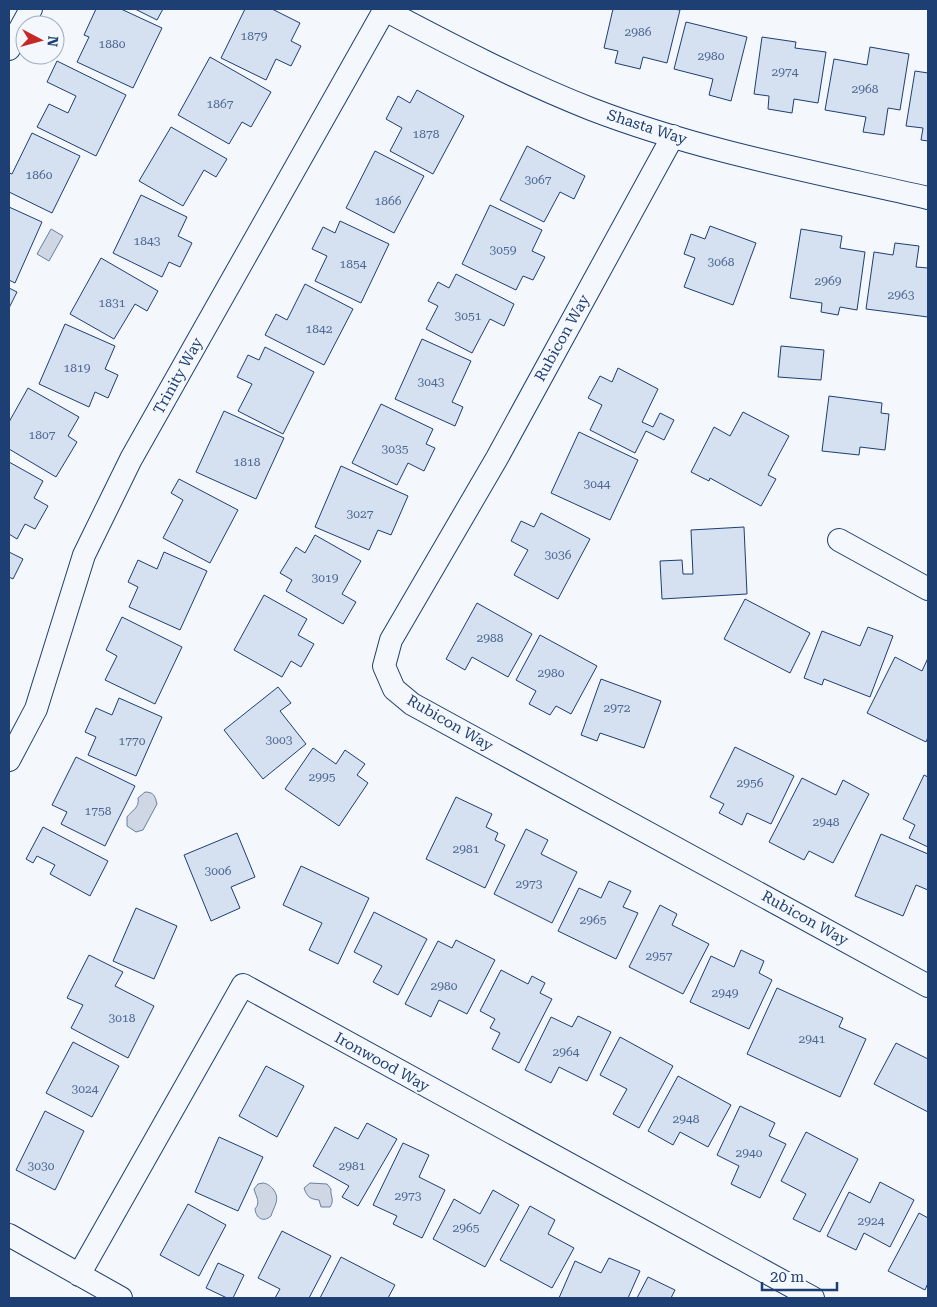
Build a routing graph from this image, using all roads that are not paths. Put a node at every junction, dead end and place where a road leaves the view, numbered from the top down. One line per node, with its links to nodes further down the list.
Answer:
1 (31, 9): 3 (street)
2 (385, 9): 4 (street, Shasta Way); 8 (street, Trinity Way)
3 (9, 49)
4 (673, 136): 5 (street, Shasta Way); 9 (street, Rubicon Way)
5 (928, 198)
6 (839, 540): 7 (street)
7 (928, 589)
8 (9, 760)
9 (928, 986)
10 (9, 1236): 11 (street)
11 (78, 1275): 12 (street); 13 (street, Ironwood Way)
12 (121, 1298)
13 (813, 1298)

